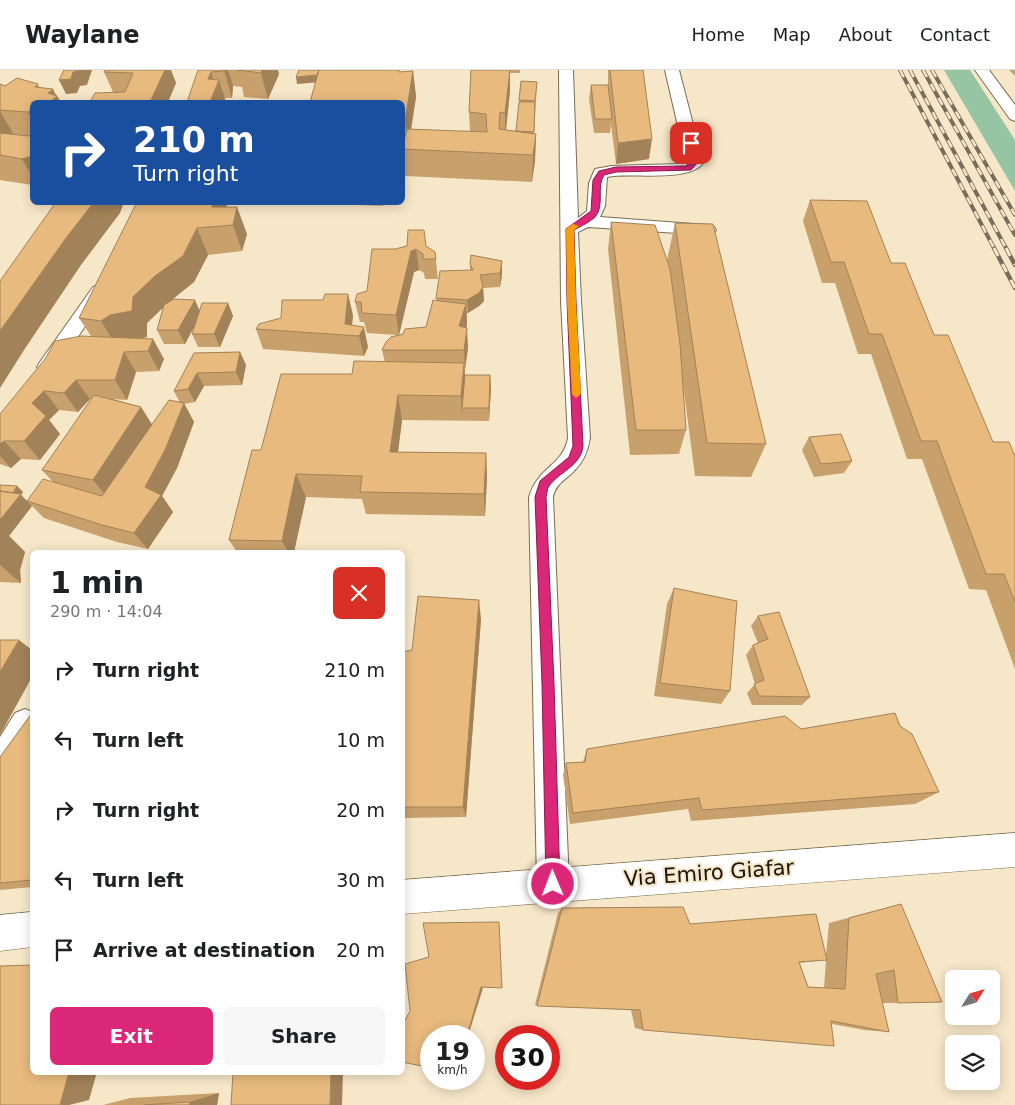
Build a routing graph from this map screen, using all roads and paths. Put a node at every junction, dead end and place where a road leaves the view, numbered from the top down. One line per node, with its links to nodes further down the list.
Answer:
1 (566, 70): 5 (street)
2 (672, 70): 5 (street)
3 (982, 70): 4 (street)
4 (1015, 116)
5 (578, 225): 6 (street); 12 (street)
6 (713, 231)
7 (110, 274): 8 (street)
8 (39, 378)
9 (25, 722): 10 (street)
10 (0, 764)
11 (1015, 850): 12 (street, Via Emiro Giafar)
12 (553, 884): 13 (street, Via Emiro Giafar)
13 (405, 898)
14 (30, 930): 15 (street)
15 (0, 933)

